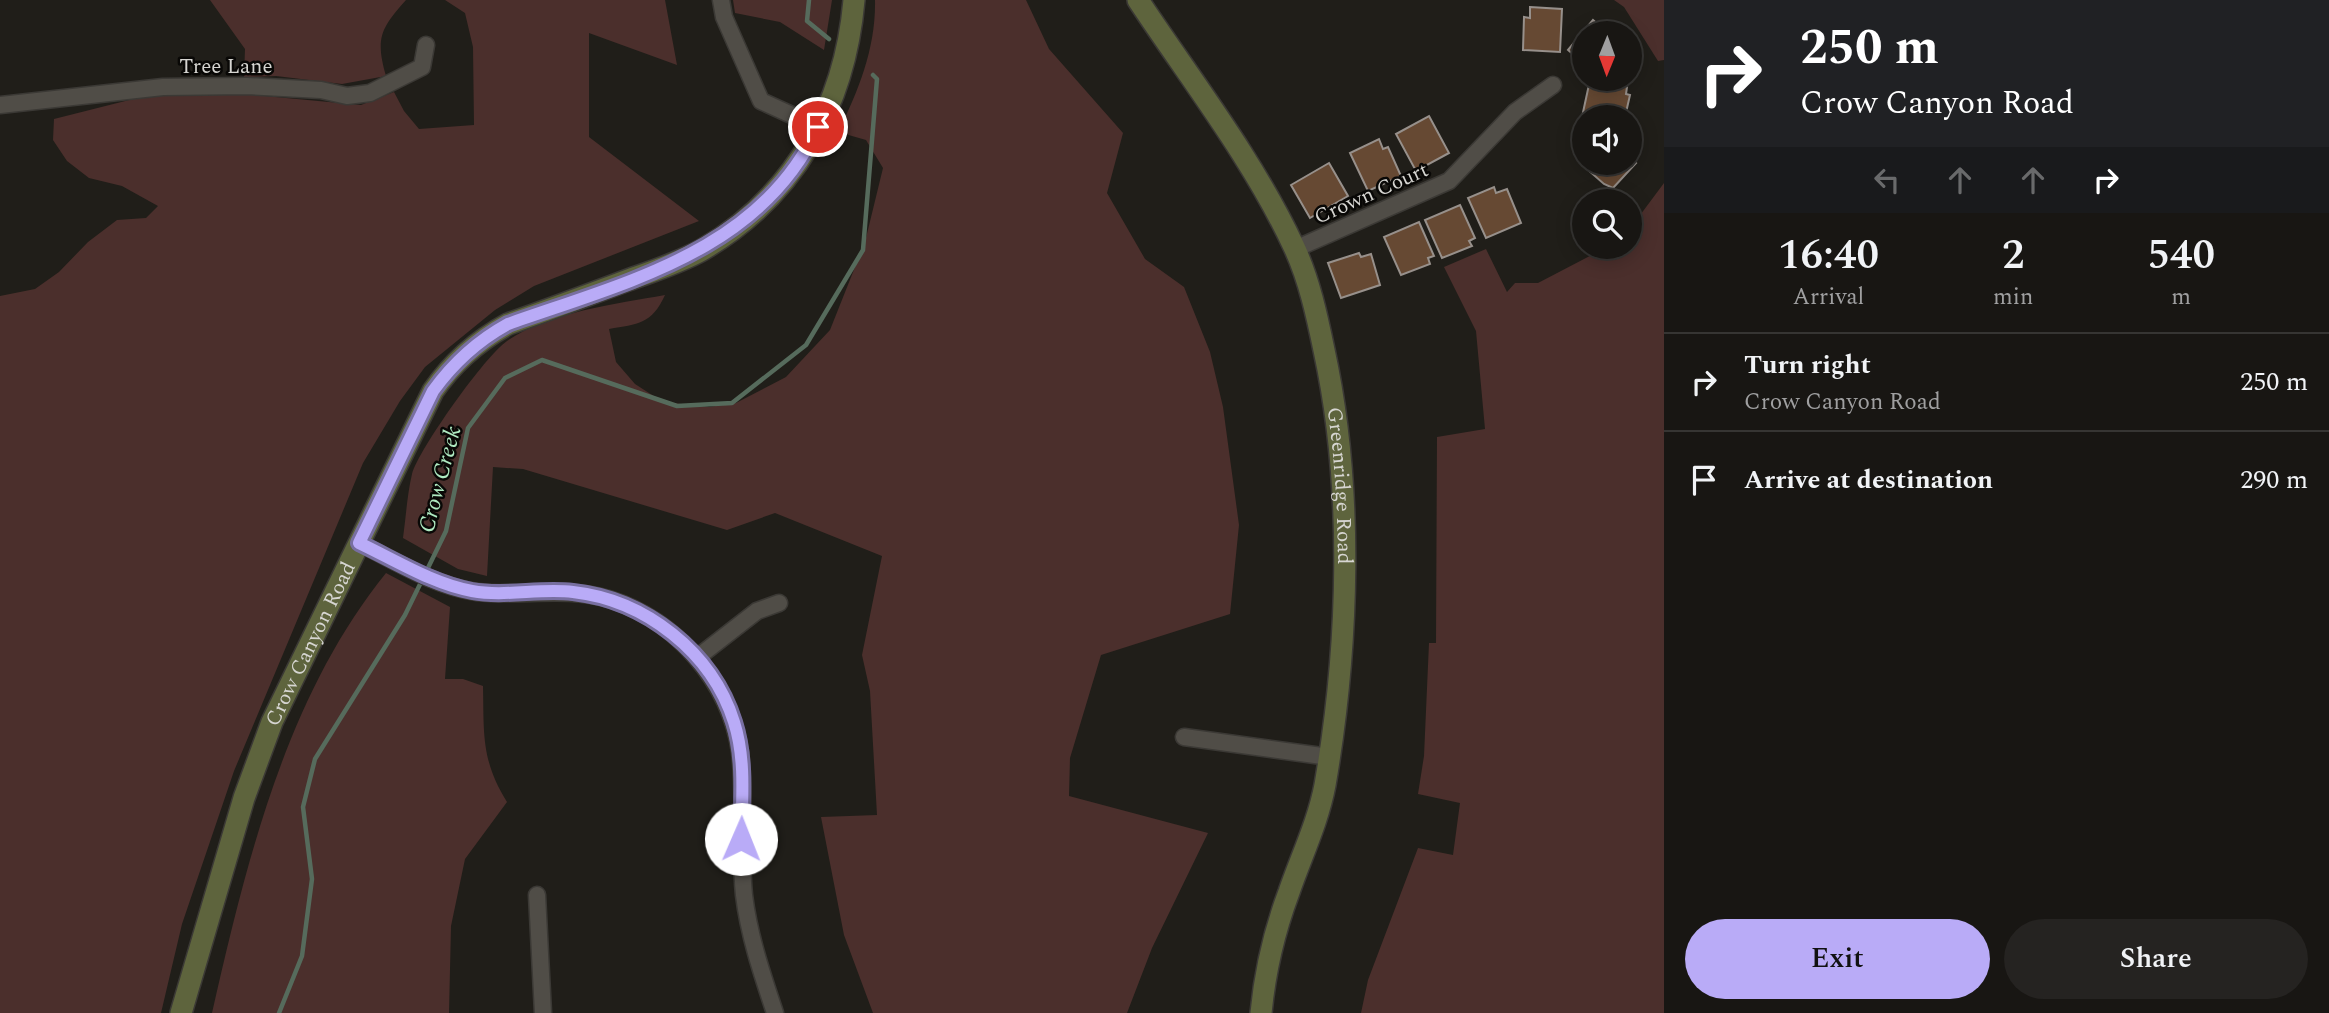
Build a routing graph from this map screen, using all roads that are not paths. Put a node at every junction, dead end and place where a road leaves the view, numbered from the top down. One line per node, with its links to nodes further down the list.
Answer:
1 (721, 0): 7 (street)
2 (854, 0): 7 (main road, Crow Canyon Road)
3 (1138, 0): 8 (main road, Greenridge Road)
4 (426, 45): 6 (street, Tree Lane)
5 (1553, 85): 8 (street, Crown Court)
6 (0, 105)
7 (818, 127): 9 (main road, Crow Canyon Road)
8 (1295, 249): 13 (main road, Greenridge Road)
9 (359, 543): 11 (street); 15 (main road, Crow Canyon Road)
10 (779, 603): 11 (street)
11 (698, 657): 17 (street)
12 (1184, 737): 13 (street)
13 (1329, 757): 18 (main road, Greenridge Road)
14 (537, 895): 16 (street)
15 (181, 1013)
16 (544, 1013)
17 (775, 1013)
18 (1261, 1013)

